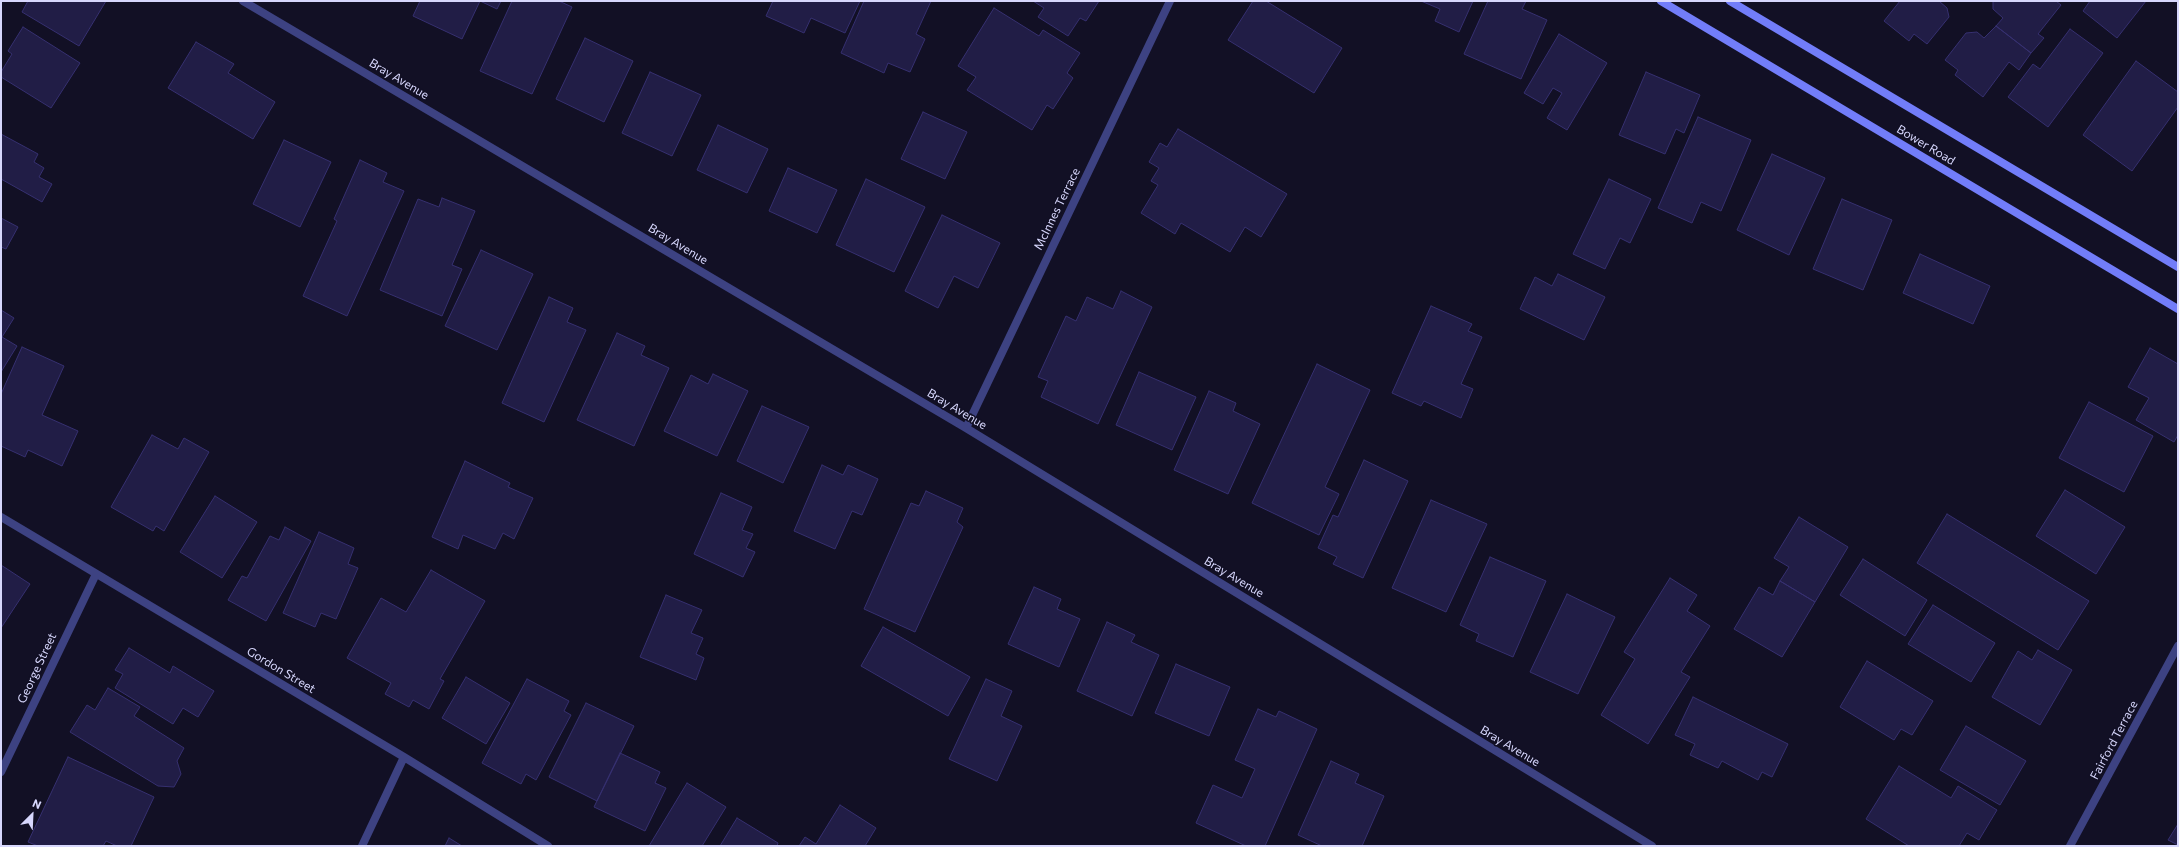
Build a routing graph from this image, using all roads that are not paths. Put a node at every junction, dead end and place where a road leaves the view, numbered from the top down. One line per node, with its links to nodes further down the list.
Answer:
1 (243, 1): 7 (street, Bray Avenue)
2 (1170, 1): 7 (street, McInnes Terrace)
3 (1661, 1): 6 (main road, Bower Road)
4 (1730, 1): 5 (main road, Bower Road)
5 (2178, 267)
6 (2178, 309)
7 (966, 428): 15 (street, Bray Avenue)
8 (1, 517): 9 (street, Gordon Street)
9 (96, 574): 11 (street, Gordon Street); 12 (street, George Street)
10 (2178, 646): 16 (street, Fairford Terrace)
11 (404, 758): 13 (street); 14 (street, Gordon Street)
12 (1, 772)
13 (362, 846)
14 (548, 846)
15 (1652, 846)
16 (2070, 846)

